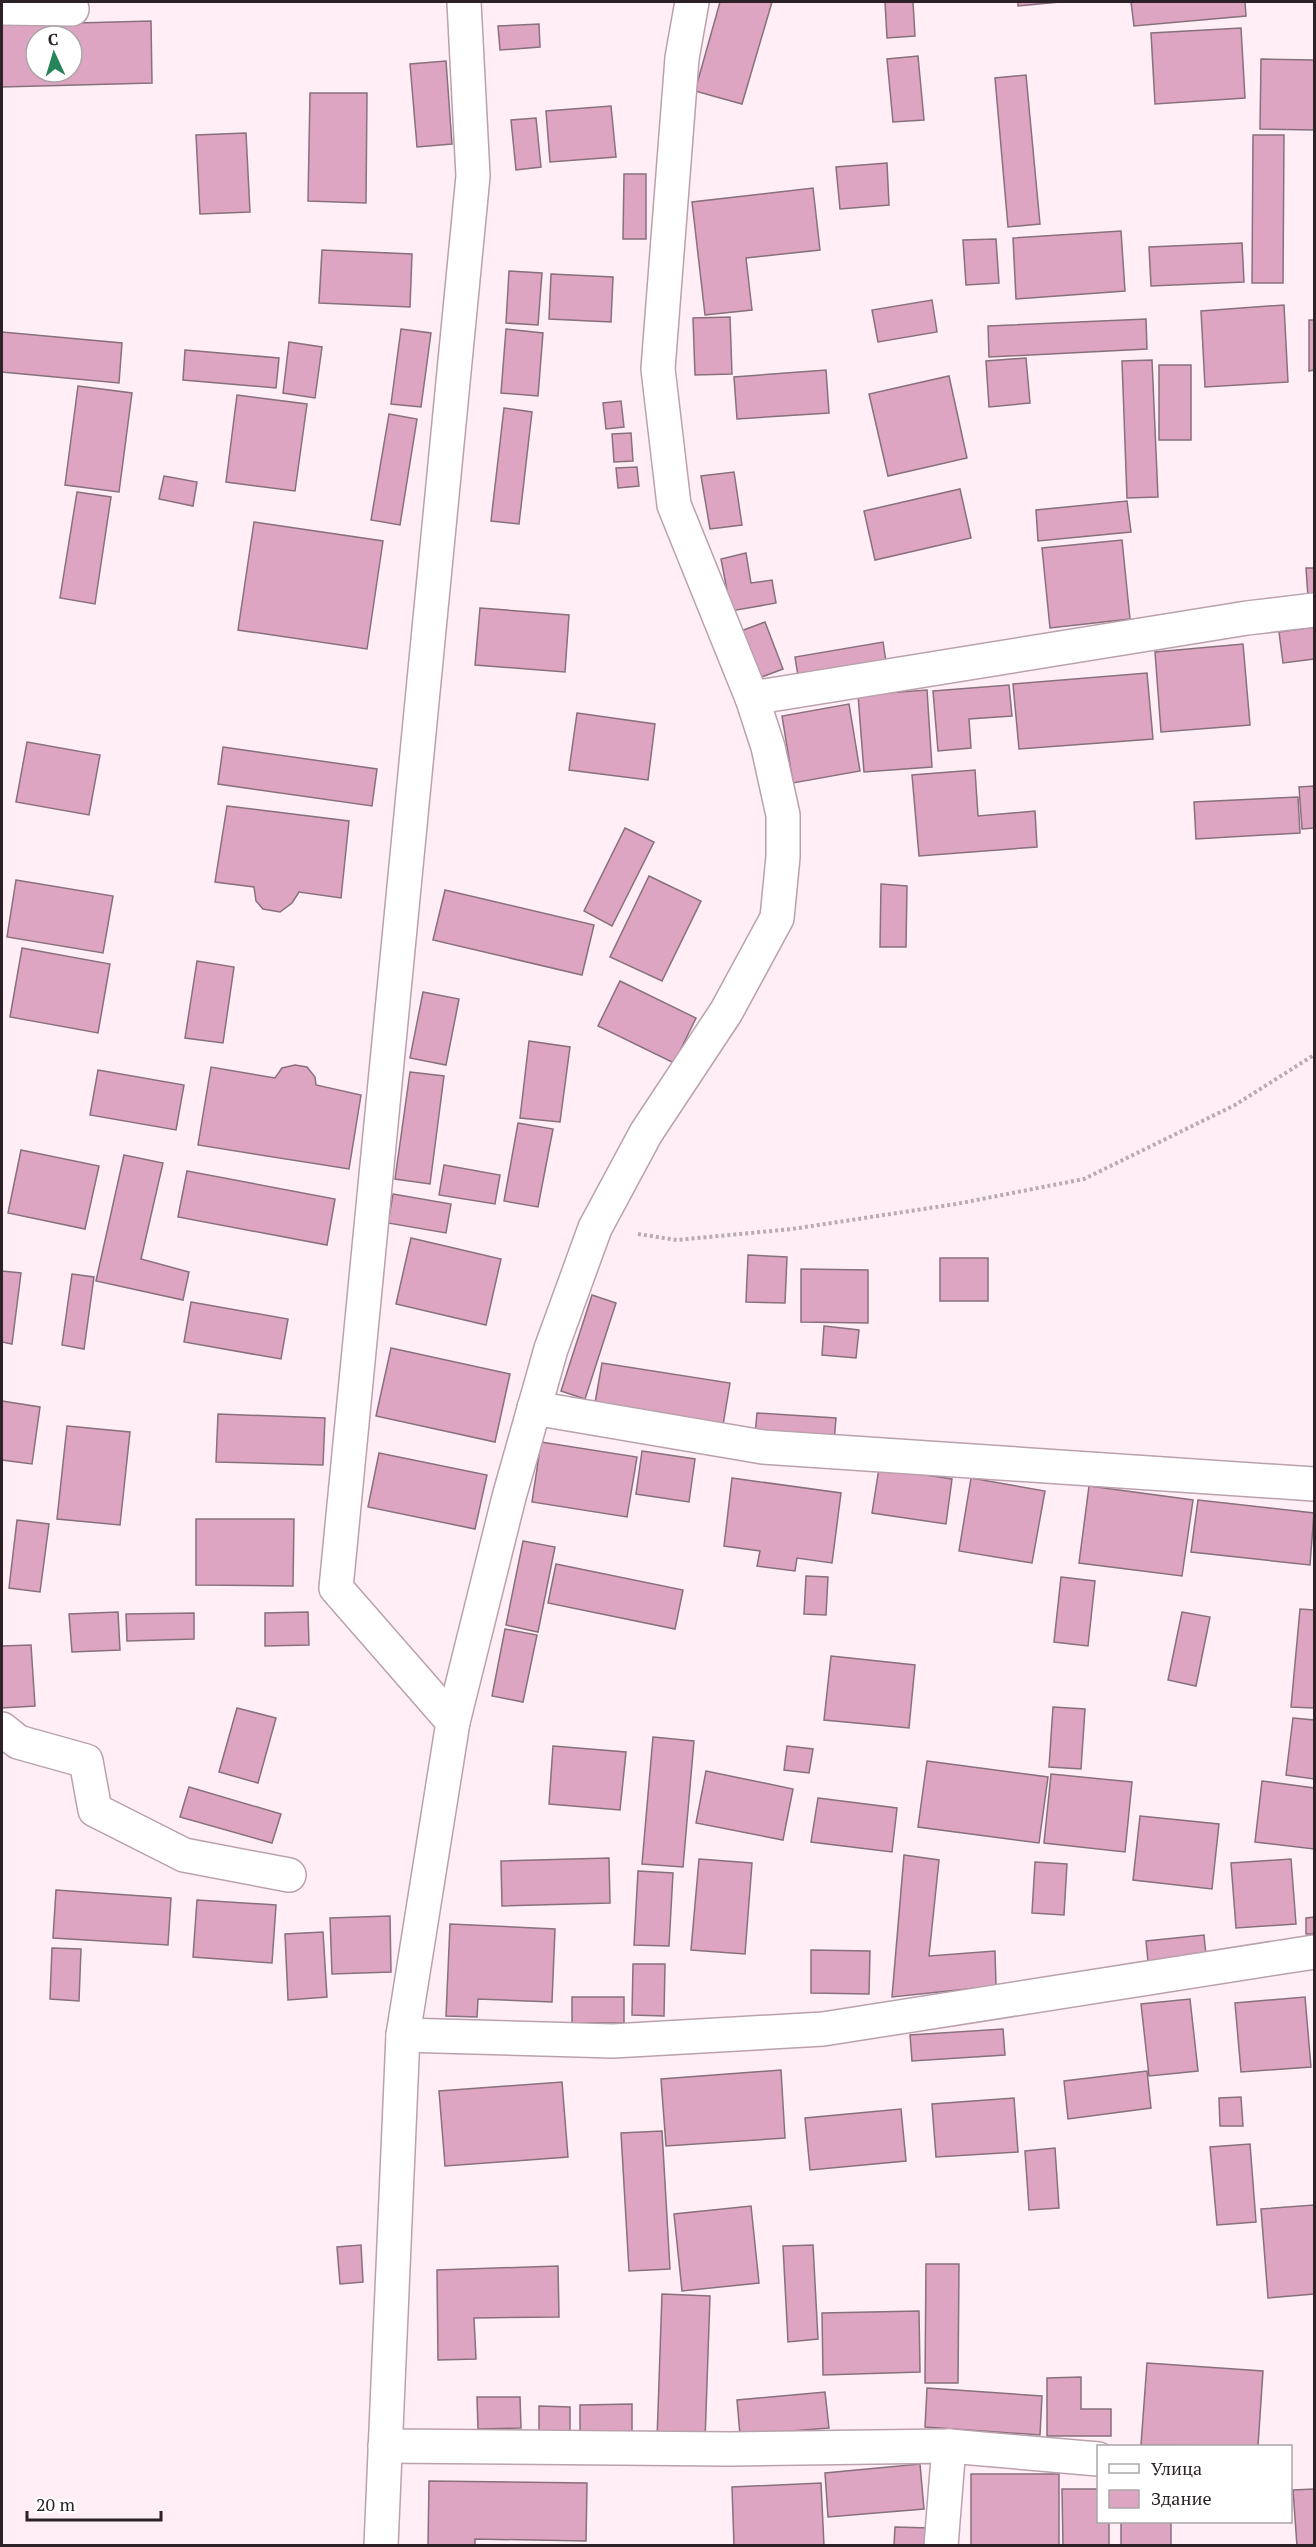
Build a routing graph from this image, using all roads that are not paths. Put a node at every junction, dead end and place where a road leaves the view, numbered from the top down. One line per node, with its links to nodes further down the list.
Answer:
1 (464, 2): 9 (street)
2 (692, 2): 6 (street)
3 (2, 8): 4 (street)
4 (72, 9)
5 (1314, 610): 6 (street)
6 (752, 698): 7 (street)
7 (534, 1408): 8 (street); 9 (street)
8 (1314, 1484)
9 (453, 1722): 13 (street)
10 (2, 1729): 11 (street)
11 (289, 1875)
12 (1314, 1952): 13 (street)
13 (403, 2035): 14 (street)
14 (385, 2446): 15 (street); 17 (street)
15 (949, 2446): 16 (street); 18 (street)
16 (1097, 2458)
17 (381, 2546)
18 (941, 2546)

